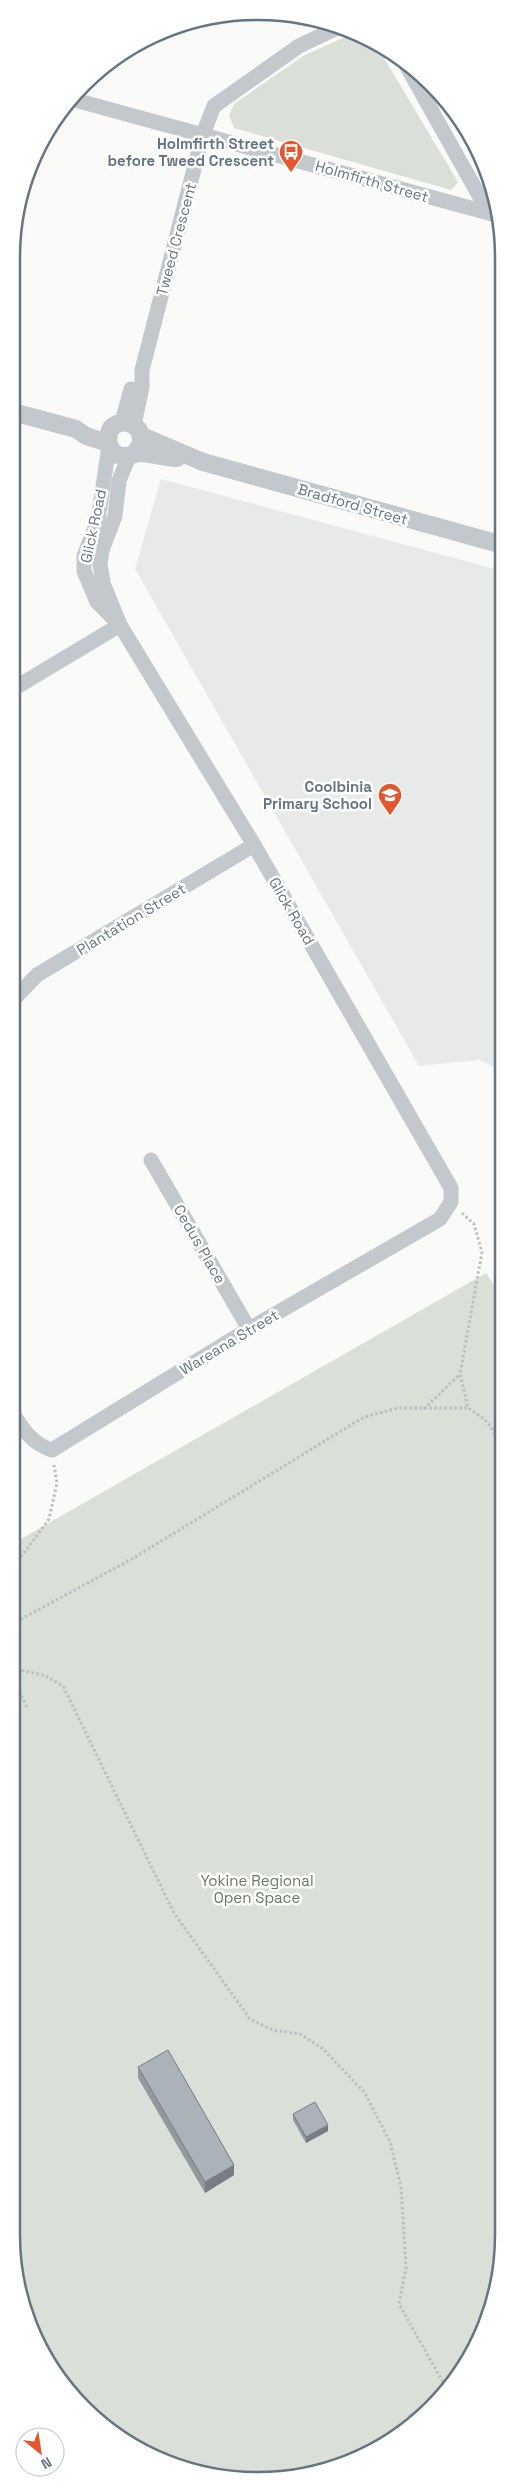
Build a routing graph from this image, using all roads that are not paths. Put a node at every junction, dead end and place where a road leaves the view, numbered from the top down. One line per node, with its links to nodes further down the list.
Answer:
1 (330, 32): 4 (street, Tweed Crescent)
2 (414, 79): 5 (street)
3 (79, 101): 4 (street, Holmfirth Street)
4 (203, 134): 6 (street, Holmfirth Street); 8 (street, Tweed Crescent)
5 (490, 210)
6 (490, 214)
7 (20, 414): 8 (street, Bradford Street)
8 (121, 433): 9 (street, Bradford Street); 9 (street); 10 (street, Bradford Street); 12 (street, Glick Road)
9 (132, 454): 10 (street, Bradford Street); 12 (street, Glick Road)
10 (203, 462): 11 (street, Bradford Street)
11 (495, 543)
12 (120, 625): 13 (street); 14 (street, Glick Road)
13 (20, 685)
14 (254, 845): 15 (street, Plantation Street); 17 (street, Glick Road)
15 (20, 992)
16 (151, 1160): 18 (street, Cedus Place)
17 (451, 1202): 18 (street, Wareana Street)
18 (249, 1329): 19 (street, Wareana Street)
19 (20, 1426)

